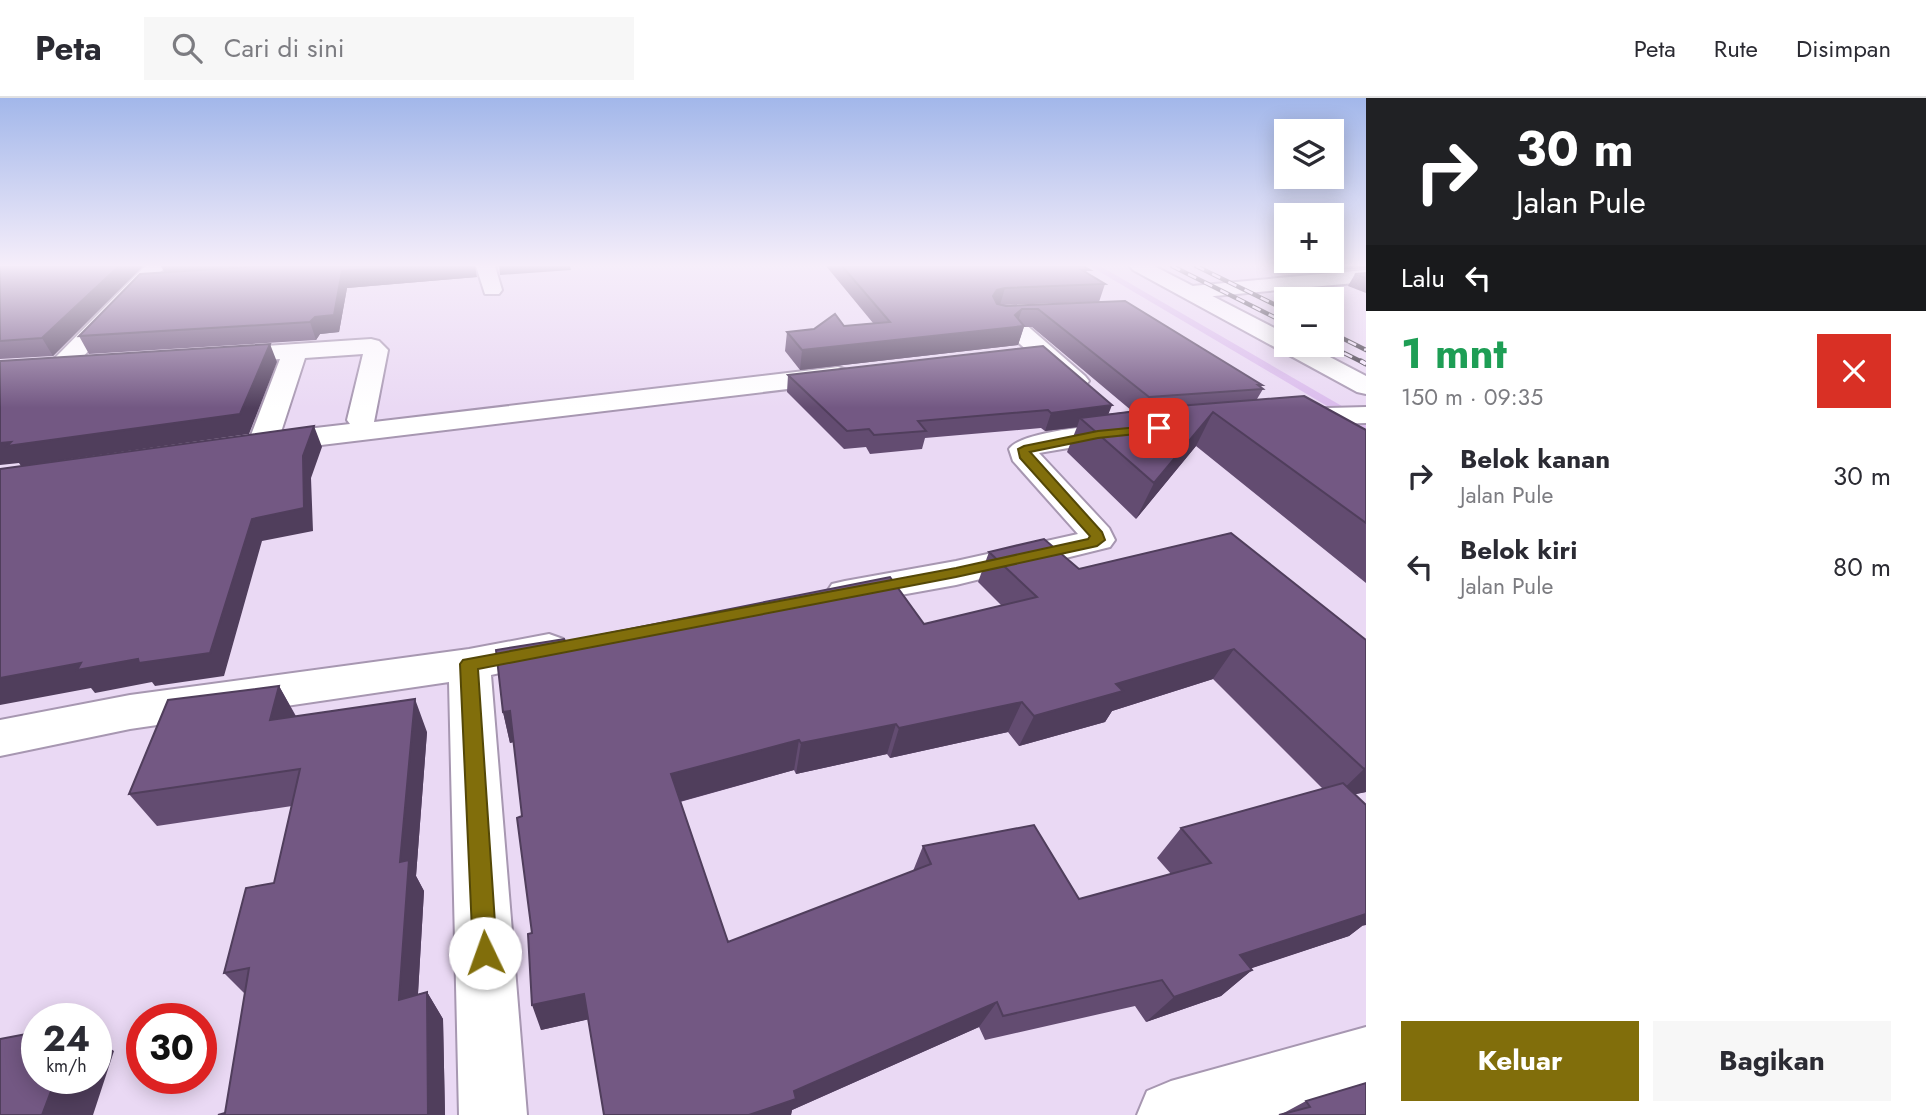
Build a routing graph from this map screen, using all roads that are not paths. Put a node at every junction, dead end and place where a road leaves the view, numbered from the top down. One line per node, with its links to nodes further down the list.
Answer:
1 (113, 313): 10 (street)
2 (1232, 313): 4 (street)
3 (1037, 314): 6 (street)
4 (1274, 336)
5 (296, 351): 8 (street); 16 (street); 18 (street)
6 (1042, 352): 7 (street); 13 (street)
7 (1015, 355)
8 (202, 357)
9 (1312, 357): 12 (street)
10 (99, 364)
11 (864, 372): 18 (street)
12 (1366, 386)
13 (1093, 396)
14 (1274, 413): 15 (street)
15 (1366, 415)
16 (361, 420)
17 (1131, 424): 20 (street)
18 (263, 443): 19 (street)
19 (236, 447)
20 (812, 598)
21 (588, 641): 22 (street)
22 (469, 664): 23 (street); 25 (street)
23 (0, 738)
24 (1366, 1059): 26 (street)
25 (493, 1115)
26 (1171, 1115)

